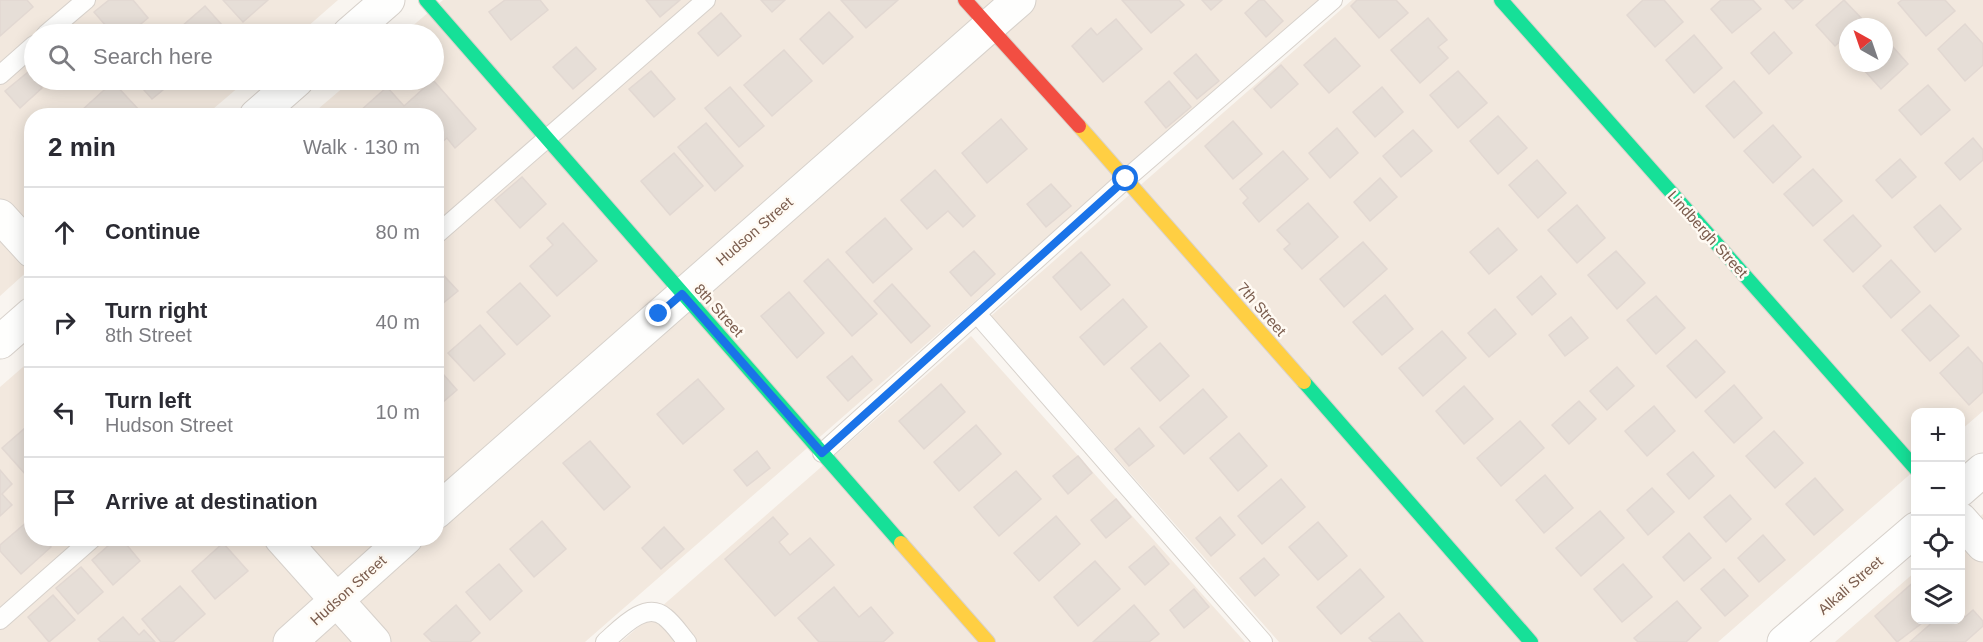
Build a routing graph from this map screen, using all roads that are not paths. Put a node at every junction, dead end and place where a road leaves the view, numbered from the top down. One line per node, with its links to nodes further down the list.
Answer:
1 (86, 0): 9 (lane)
2 (388, 0): 10 (street)
3 (426, 0): 16 (street, 8th Street)
4 (706, 0): 16 (lane)
5 (965, 0): 11 (street, 7th Street)
6 (1019, 0): 11 (street, Hudson Street)
7 (1333, 0): 17 (lane)
8 (1501, 0): 26 (street, Lindbergh Street)
9 (58, 24)
10 (360, 24)
11 (988, 27): 17 (street, 7th Street); 21 (street, Hudson Street)
12 (24, 54): 13 (lane)
13 (0, 75)
14 (286, 90): 15 (street)
15 (265, 108)
16 (546, 138): 19 (lane); 21 (street, 8th Street)
17 (1126, 179): 22 (lane); 45 (street, 7th Street)
18 (0, 216): 20 (street)
19 (444, 228)
20 (24, 242)
21 (682, 294): 25 (street, 8th Street); 29 (street, Hudson Street)
22 (977, 314): 25 (lane); 44 (lane)
23 (24, 321): 24 (street)
24 (0, 342)
25 (822, 453): 43 (street, 8th Street)
26 (1911, 463)
27 (1983, 470): 28 (street)
28 (1965, 486)
29 (444, 505)
30 (1965, 525): 32 (street)
31 (1911, 533): 38 (street, Alkali Street)
32 (1983, 545)
33 (84, 546): 37 (lane)
34 (287, 546): 36 (street)
35 (397, 546): 36 (street, Hudson Street)
36 (337, 601): 39 (street, Hudson Street); 40 (street)
37 (0, 620)
38 (1792, 640)
39 (290, 642)
40 (374, 642)
41 (605, 642): 42 (lane)
42 (687, 642)
43 (988, 642)
44 (1263, 642)
45 (1531, 642)

